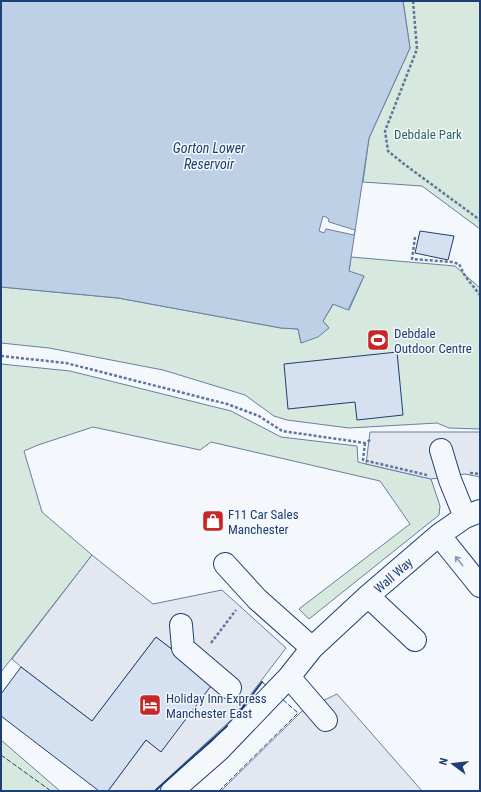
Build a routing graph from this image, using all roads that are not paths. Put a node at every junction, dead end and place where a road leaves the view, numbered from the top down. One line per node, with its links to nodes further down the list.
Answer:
1 (441, 450): 2 (street)
2 (473, 514): 3 (street, Wall Way)
3 (439, 535): 5 (street, one-way to 3); 6 (street, Wall Way)
4 (225, 564): 9 (street)
5 (480, 586)
6 (368, 596): 8 (street); 9 (street, Wall Way)
7 (182, 626): 11 (street)
8 (415, 640)
9 (312, 648): 10 (street, Wall Way)
10 (289, 677): 12 (street); 13 (street, Wall Way)
11 (230, 688)
12 (326, 720)
13 (172, 791)

